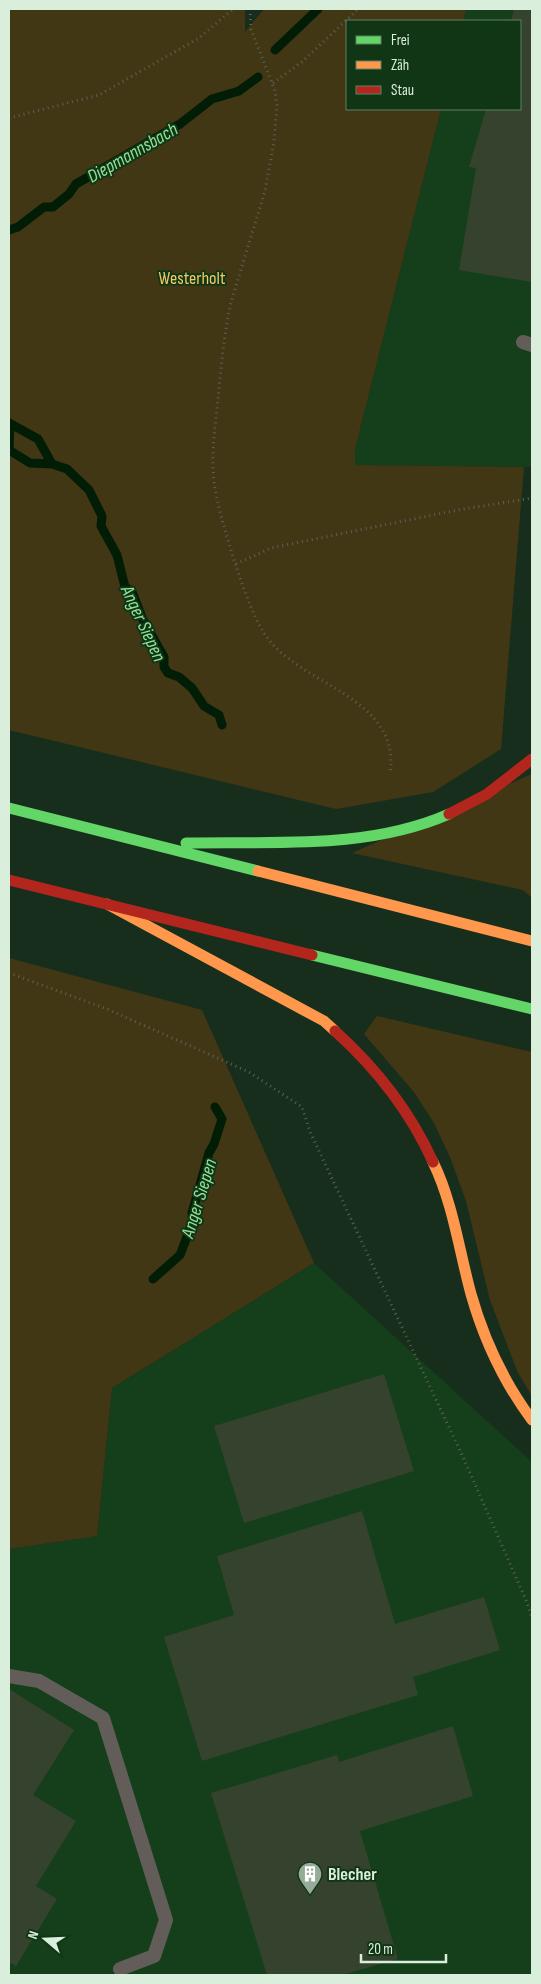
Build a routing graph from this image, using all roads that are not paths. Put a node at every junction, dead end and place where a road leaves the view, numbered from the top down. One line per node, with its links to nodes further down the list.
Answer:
1 (532, 759): 3 (highway)
2 (9, 808): 3 (highway)
3 (152, 844): 6 (highway)
4 (9, 880): 5 (highway)
5 (107, 904): 7 (highway); 8 (highway)
6 (532, 942)
7 (532, 1009)
8 (532, 1420)
9 (9, 1676): 10 (lane)
10 (120, 1969)

